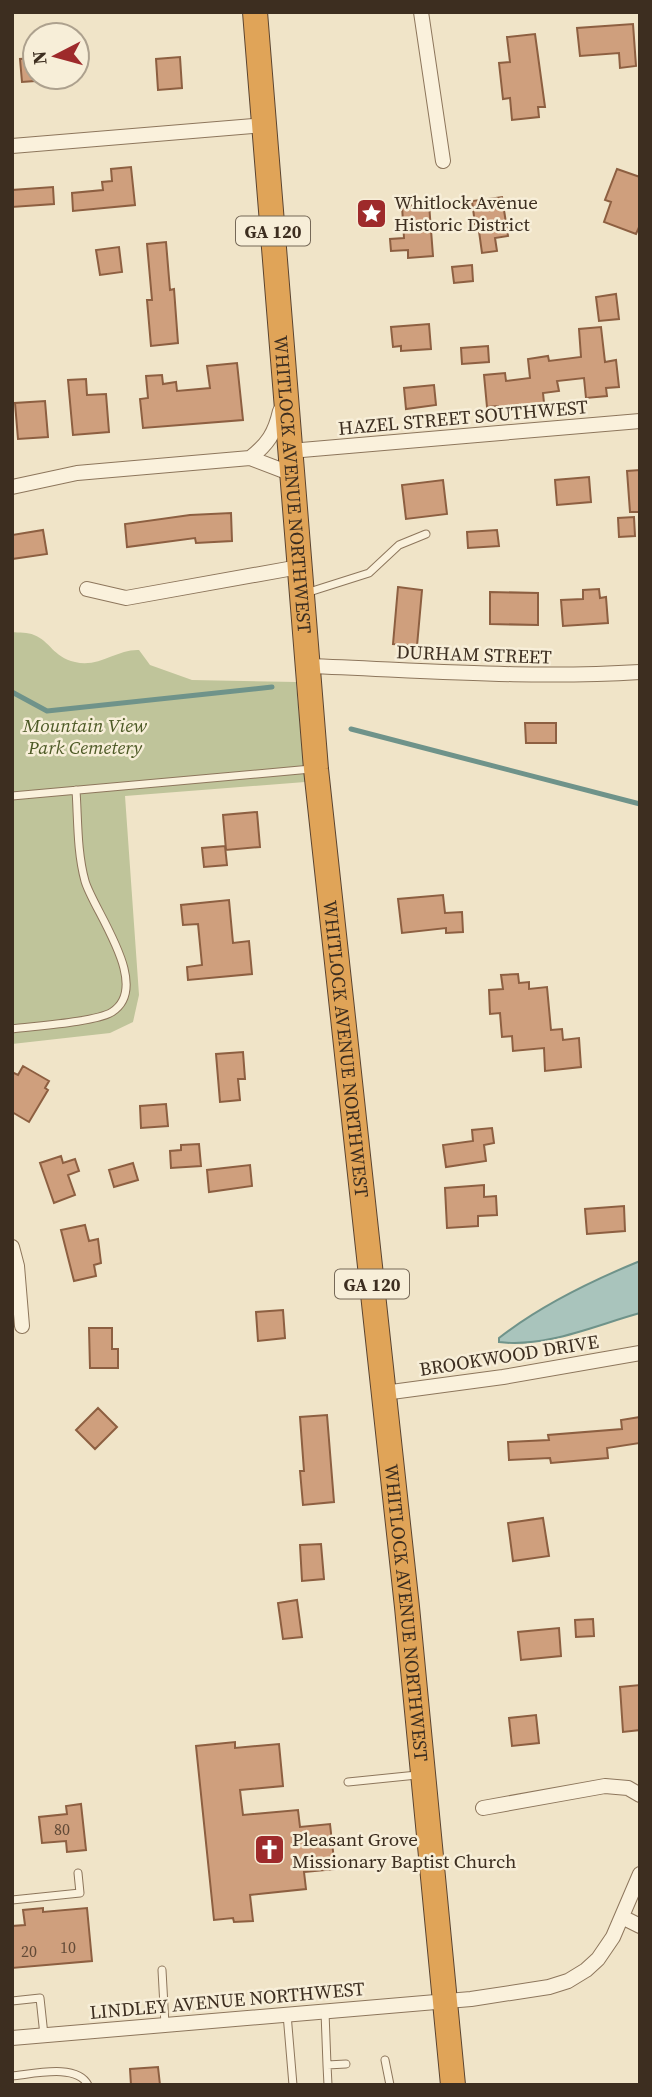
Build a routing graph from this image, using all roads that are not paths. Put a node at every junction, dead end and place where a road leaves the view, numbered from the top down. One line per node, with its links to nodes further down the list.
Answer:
1 (255, 12): 3 (highway, WHITLOCK AVENUE NORTHWEST / GA 120)
2 (421, 12): 5 (street)
3 (264, 125): 4 (street); 6 (highway, WHITLOCK AVENUE NORTHWEST / GA 120)
4 (12, 146)
5 (443, 161)
6 (285, 379): 8 (street); 9 (highway, WHITLOCK AVENUE NORTHWEST / GA 120)
7 (640, 421): 9 (street, HAZEL STREET SOUTHWEST)
8 (250, 458): 9 (street); 10 (street)
9 (291, 462): 12 (highway, WHITLOCK AVENUE NORTHWEST / GA 120)
10 (12, 487)
11 (426, 534): 14 (lane)
12 (299, 567): 13 (street); 14 (highway, WHITLOCK AVENUE NORTHWEST / GA 120)
13 (87, 589)
14 (302, 594): 15 (highway, WHITLOCK AVENUE NORTHWEST / GA 120)
15 (307, 666): 16 (street, DURHAM STREET); 17 (highway, WHITLOCK AVENUE NORTHWEST / GA 120)
16 (640, 672)
17 (316, 769): 18 (lane); 24 (highway, WHITLOCK AVENUE NORTHWEST / GA 120)
18 (76, 790): 19 (lane); 20 (lane)
19 (12, 796)
20 (12, 1029)
21 (12, 1247): 22 (street)
22 (22, 1326)
23 (640, 1353): 24 (street, BROOKWOOD DRIVE)
24 (384, 1393): 25 (highway, WHITLOCK AVENUE NORTHWEST / GA 120)
25 (424, 1775): 26 (lane); 36 (highway, WHITLOCK AVENUE NORTHWEST / GA 120)
26 (348, 1782)
27 (640, 1795): 28 (street)
28 (483, 1808)
29 (78, 1873): 31 (lane)
30 (640, 1874): 32 (street, LINDLEY AVENUE NORTHWEST)
31 (12, 1900)
32 (622, 1917): 33 (street); 36 (street, LINDLEY AVENUE NORTHWEST)
33 (640, 1926)
34 (162, 1970): 39 (lane)
35 (12, 2001): 40 (lane)
36 (446, 2001): 37 (street, LINDLEY AVENUE NORTHWEST); 50 (highway, WHITLOCK AVENUE NORTHWEST / GA 120)
37 (325, 2011): 38 (street, LINDLEY AVENUE NORTHWEST); 44 (lane)
38 (287, 2014): 39 (street, LINDLEY AVENUE NORTHWEST); 47 (lane)
39 (165, 2025): 40 (street, LINDLEY AVENUE NORTHWEST)
40 (44, 2035): 41 (street, LINDLEY AVENUE NORTHWEST)
41 (12, 2038)
42 (385, 2060): 49 (lane)
43 (346, 2064): 44 (lane)
44 (327, 2065): 48 (lane)
45 (12, 2076): 46 (lane)
46 (88, 2085)
47 (293, 2085)
48 (328, 2085)
49 (390, 2085)
50 (453, 2085)

